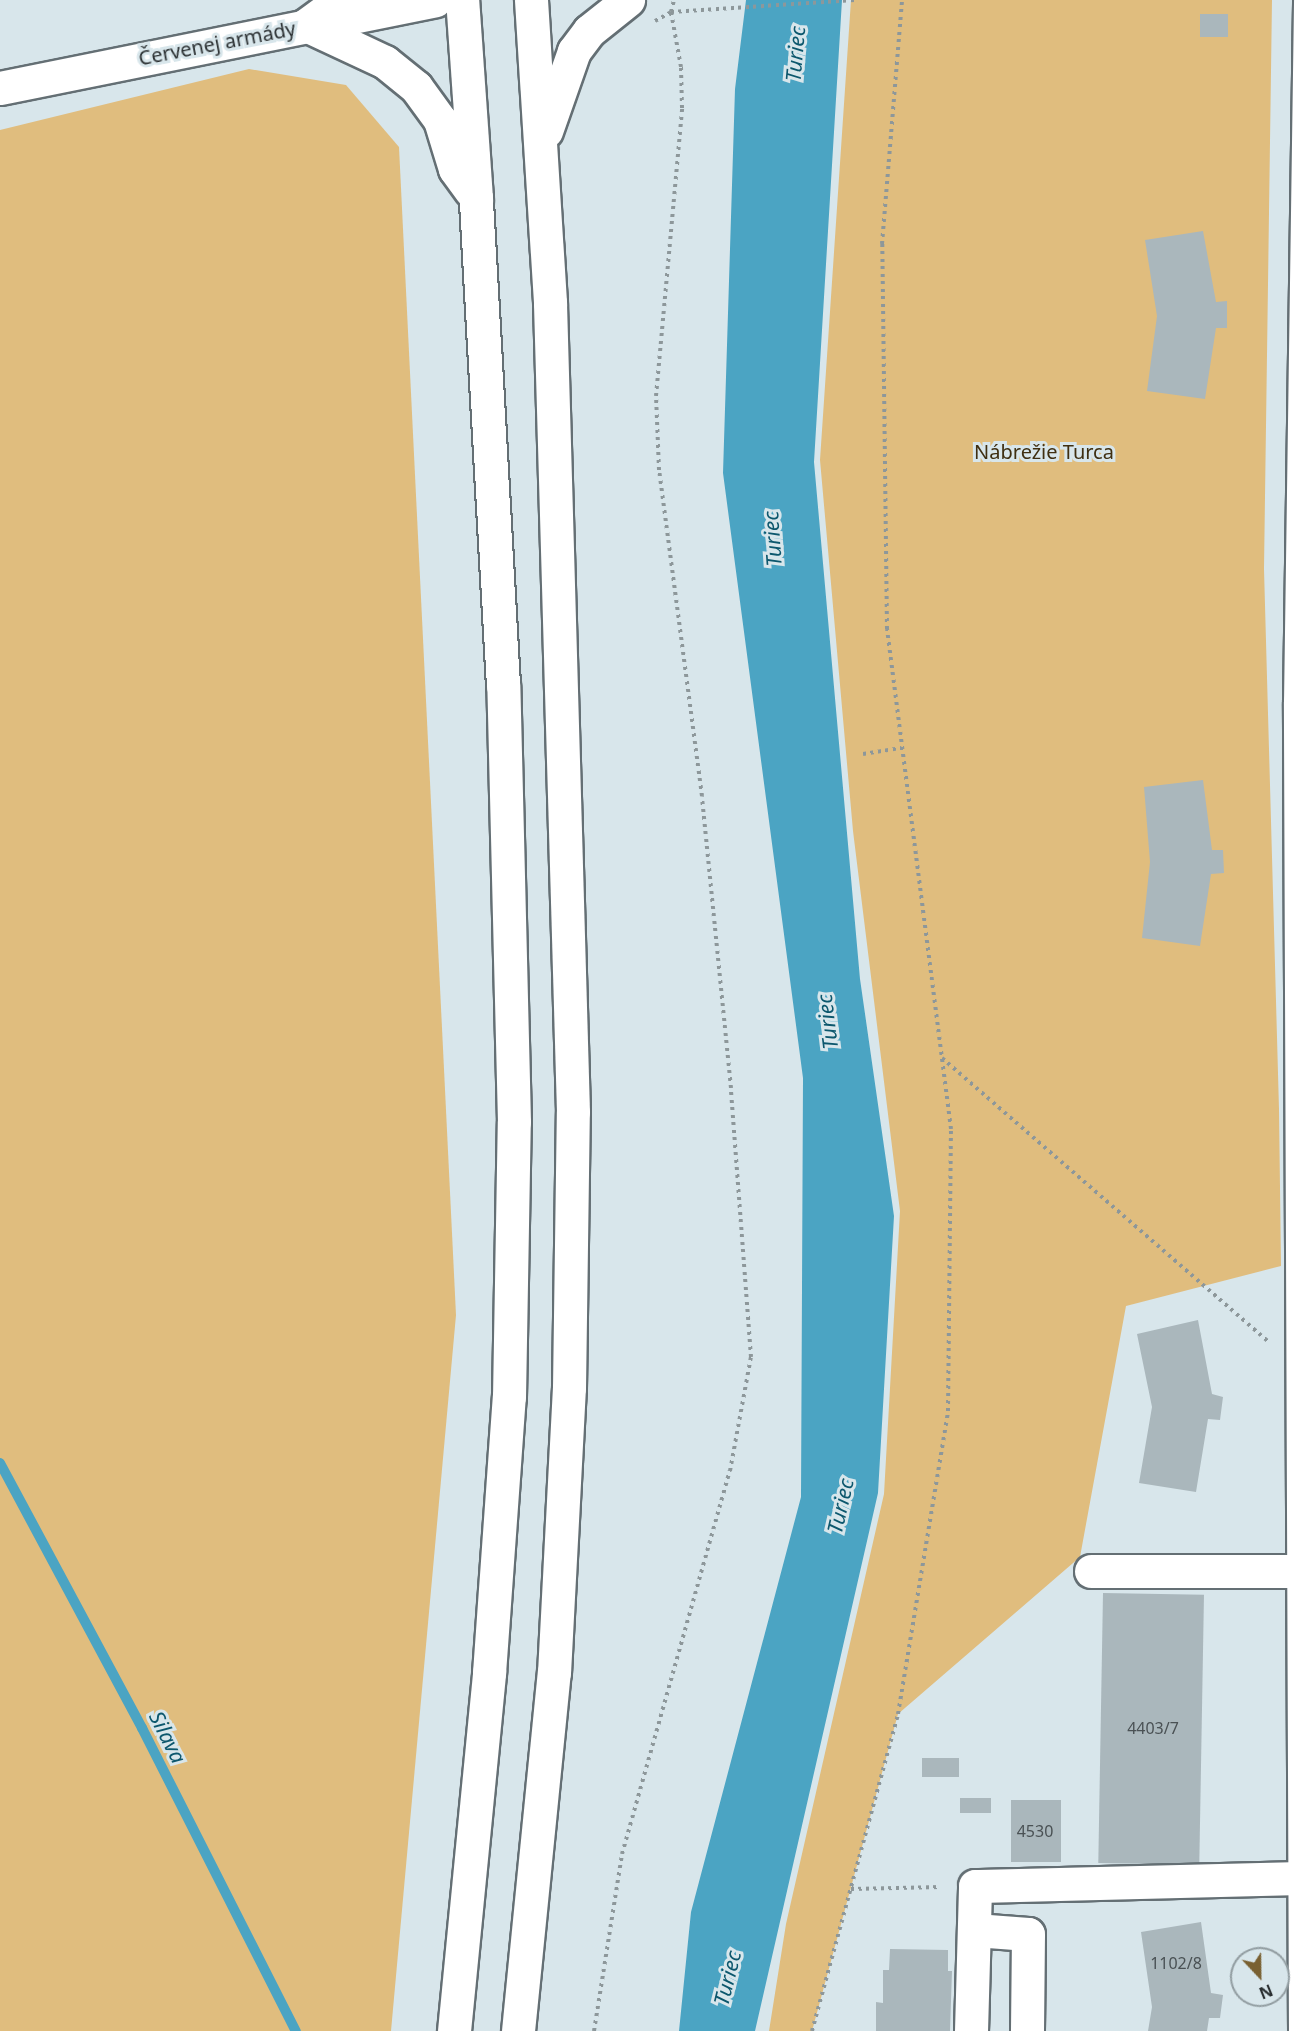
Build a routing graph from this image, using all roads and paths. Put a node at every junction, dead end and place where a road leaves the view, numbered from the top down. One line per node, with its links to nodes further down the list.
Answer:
1 (340, 0): 12 (main road)
2 (435, 0): 12 (main road, Červenej armády)
3 (462, 0): 15 (main road)
4 (531, 0): 14 (main road)
5 (628, 0): 14 (main road)
6 (674, 0): 10 (path)
7 (855, 0): 10 (path)
8 (903, 0): 19 (path)
9 (1310, 0): 16 (main road)
10 (670, 12): 11 (path); 32 (path)
11 (652, 22)
12 (306, 25): 13 (main road, Červenej armády); 15 (main road)
13 (0, 88)
14 (540, 147): 31 (main road)
15 (476, 198): 30 (main road)
16 (1310, 229): 17 (main road)
17 (1310, 311): 18 (main road)
18 (1307, 702): 22 (main road)
19 (902, 748): 20 (path); 21 (path)
20 (863, 754)
21 (942, 1057): 22 (path); 28 (path)
22 (1303, 1371): 23 (main road)
23 (1309, 1539): 25 (main road)
24 (1091, 1571): 25 (main road)
25 (1304, 1571): 26 (main road)
26 (1310, 1878): 27 (main road); 36 (main road)
27 (975, 1886): 28 (path); 29 (main road)
28 (850, 1889): 33 (path)
29 (975, 1930): 34 (main road); 35 (main road)
30 (454, 2031)
31 (518, 2031)
32 (594, 2031)
33 (812, 2031)
34 (971, 2031)
35 (1027, 2031)
36 (1305, 2031)

